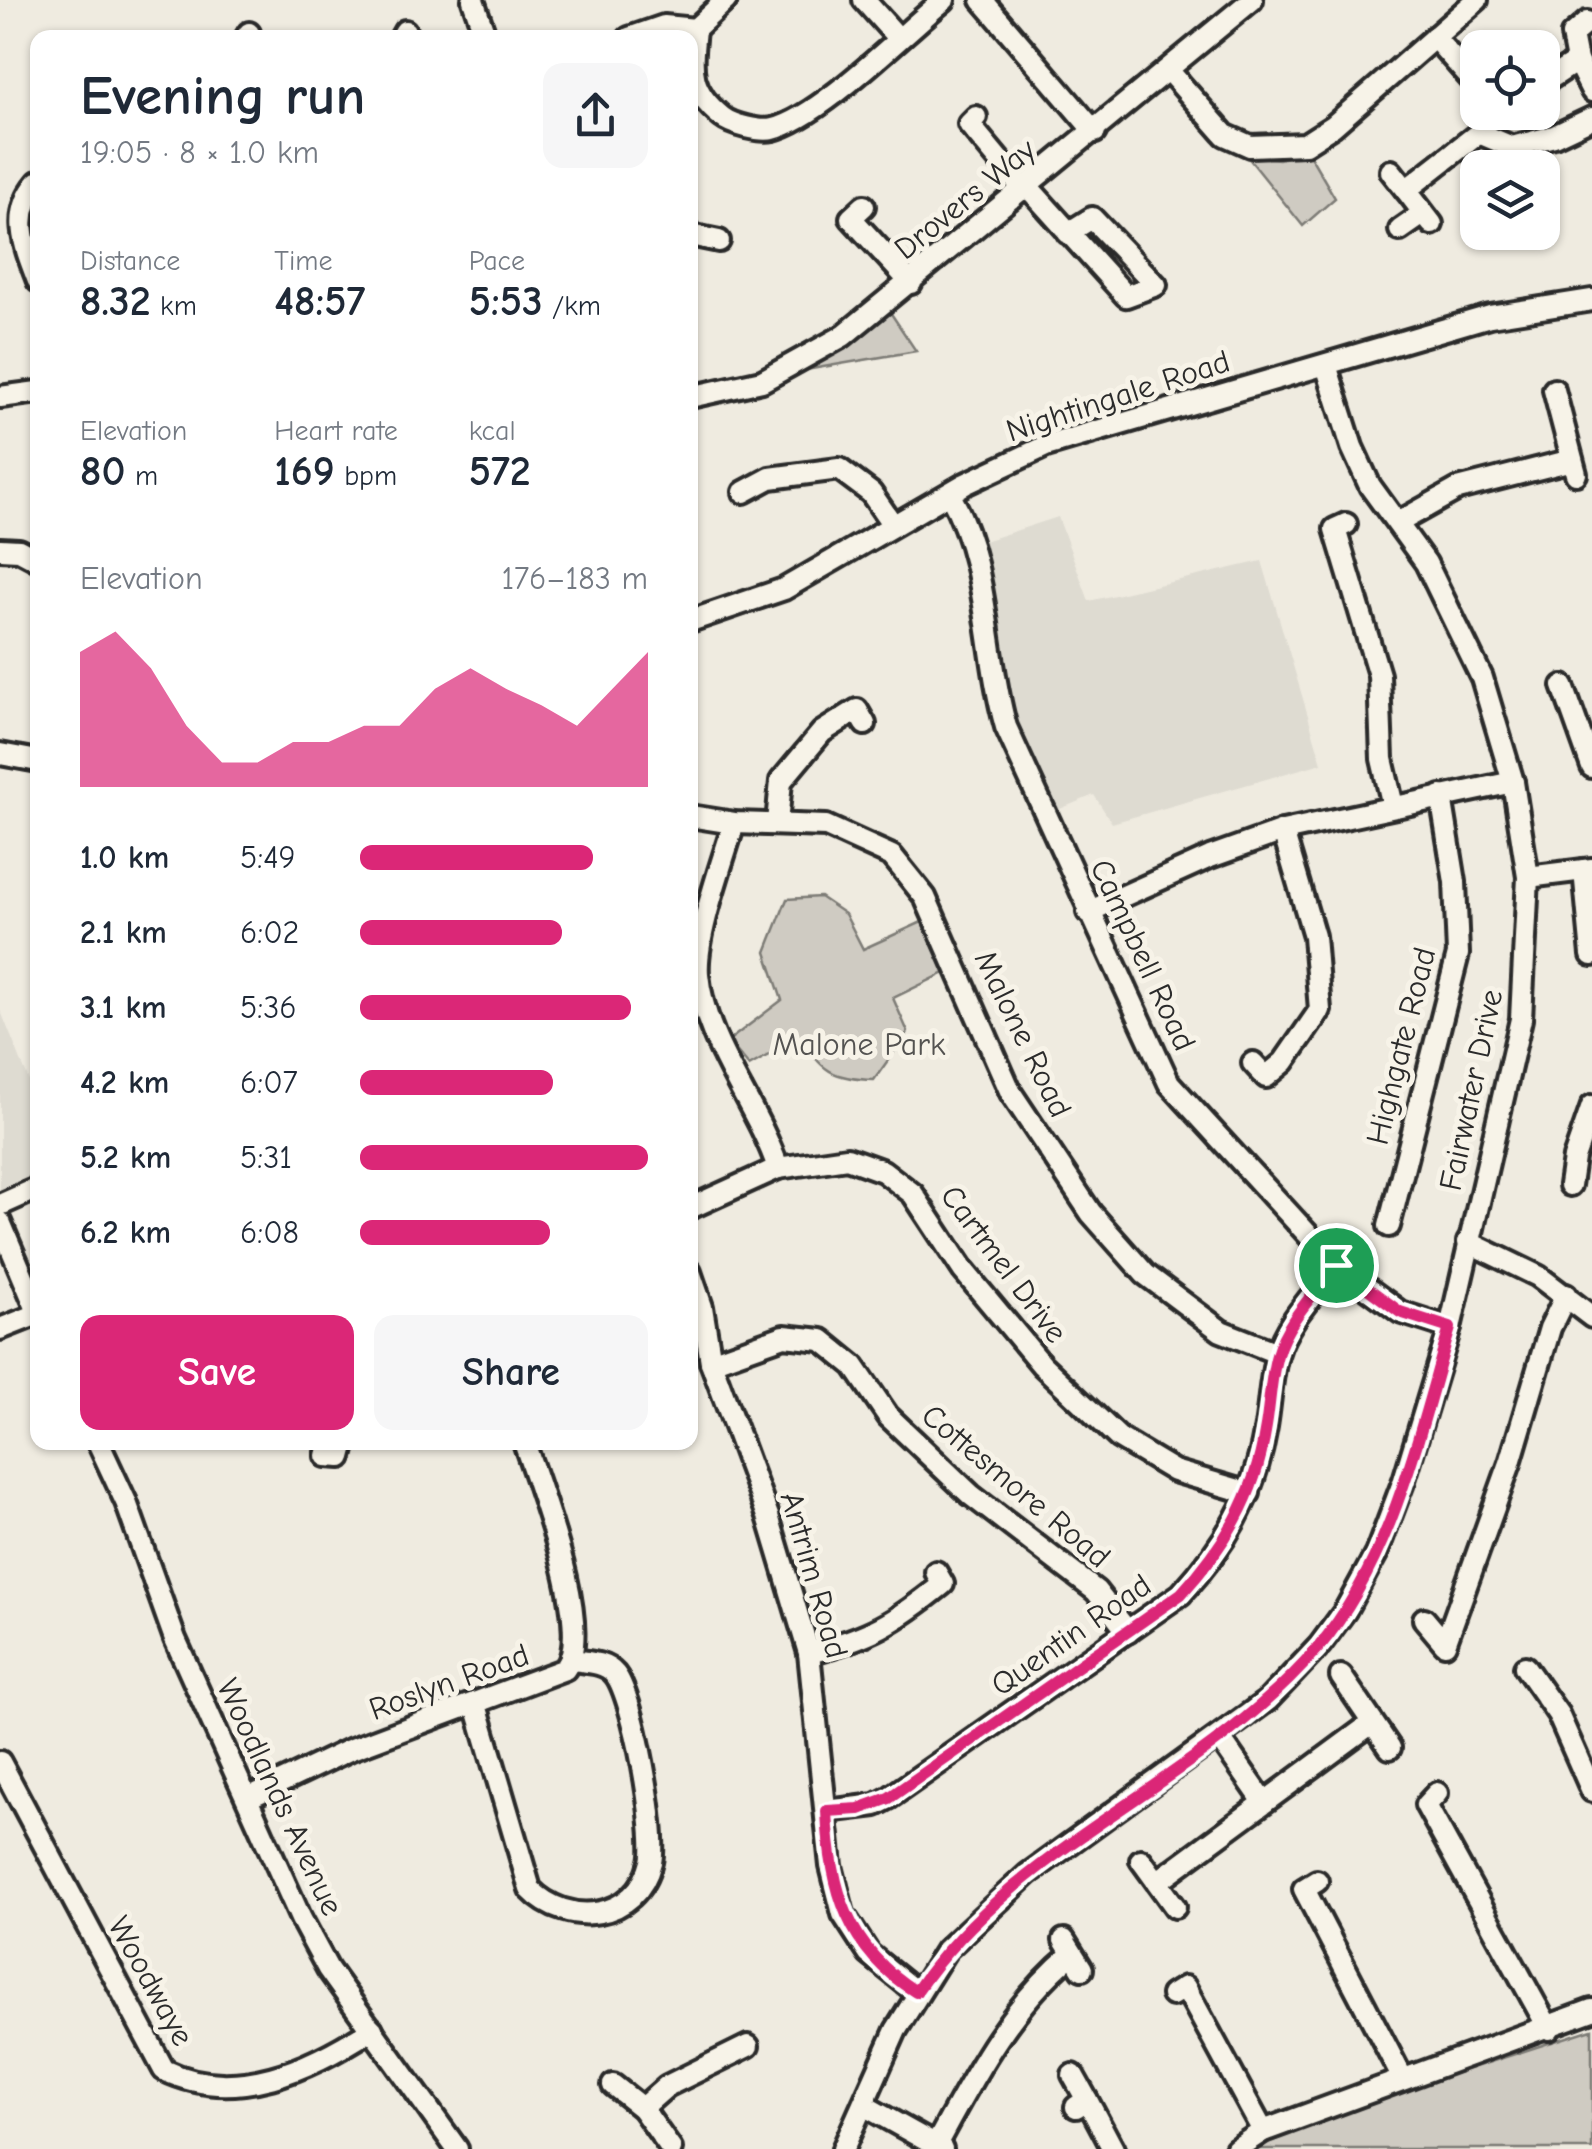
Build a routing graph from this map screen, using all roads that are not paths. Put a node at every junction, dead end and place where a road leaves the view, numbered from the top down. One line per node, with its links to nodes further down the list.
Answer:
1 (473, 0): 10 (street)
2 (726, 0): 9 (street)
3 (864, 0): 13 (street)
4 (944, 0): 13 (street)
5 (982, 0): 23 (street)
6 (1252, 0): 16 (street, Drovers Way)
7 (1477, 0): 12 (street)
8 (1587, 22): 14 (street)
9 (695, 29): 11 (street)
10 (483, 30)
11 (652, 30)
12 (1434, 36): 15 (street); 16 (street)
13 (898, 38): 19 (street)
14 (1576, 61): 17 (street); 18 (street)
15 (1460, 66)
16 (1168, 70): 23 (street, Drovers Way)
17 (1560, 72)
18 (1592, 91)
19 (698, 92)
20 (1592, 118): 24 (street)
21 (968, 124): 26 (street)
22 (1481, 130): 24 (street)
23 (1094, 132): 26 (street, Drovers Way)
24 (1479, 133): 27 (street)
25 (1391, 171): 27 (street)
26 (1026, 188): 33 (street); 37 (street, Drovers Way)
27 (1406, 190): 32 (street)
28 (30, 191): 29 (street)
29 (23, 199): 30 (street); 36 (street)
30 (0, 205)
31 (864, 206): 37 (street)
32 (1400, 230)
33 (1068, 232): 33 (street)
34 (698, 237): 35 (street)
35 (719, 242)
36 (30, 256)
37 (911, 283): 42 (street, Drovers Way)
38 (1592, 300): 39 (street, Nightingale Road)
39 (1326, 365): 45 (street, Nightingale Road); 46 (street, Fairwater Drive)
40 (1554, 390): 46 (street)
41 (30, 393): 43 (street)
42 (698, 395)
43 (0, 397)
44 (753, 492): 48 (street)
45 (950, 495): 48 (street, Nightingale Road); 66 (street, Campbell Road)
46 (1399, 522): 57 (street, Fairwater Drive)
47 (1346, 524): 59 (street)
48 (893, 525): 51 (street, Nightingale Road)
49 (0, 549): 50 (street)
50 (30, 556)
51 (698, 618)
52 (1562, 686): 56 (street)
53 (858, 710): 62 (street)
54 (0, 754): 55 (street)
55 (30, 760)
56 (1592, 767)
57 (1513, 782): 58 (street); 65 (street, Fairwater Drive)
58 (1441, 796): 59 (street); 75 (street, Highgate Road)
59 (1392, 806): 63 (street)
60 (698, 817): 61 (street, Malone Road)
61 (734, 823): 62 (street, Malone Road); 70 (street)
62 (776, 823): 85 (street, Malone Road)
63 (1284, 831): 66 (street); 68 (street)
64 (1588, 869): 65 (street); 67 (street)
65 (1528, 877): 76 (street, Fairwater Drive)
66 (1088, 912): 77 (street, Campbell Road)
67 (1592, 955)
68 (1265, 1076)
69 (1592, 1106): 71 (street)
70 (778, 1168): 73 (street, Cartmel Drive); 89 (street, Cartmel Drive)
71 (1570, 1186)
72 (30, 1193): 74 (street)
73 (698, 1204)
74 (1, 1209): 78 (street)
75 (1389, 1226)
76 (1468, 1242): 80 (street); 83 (street, Fairwater Drive)
77 (1336, 1265): 83 (street, Campbell Road); 85 (street, Quentin Road)
78 (30, 1291)
79 (698, 1295): 86 (street, Antrim Road)
80 (1566, 1295): 82 (street); 91 (street)
81 (30, 1316): 84 (street)
82 (1592, 1316)
83 (1450, 1328): 99 (street, Fairwater Drive)
84 (0, 1329)
85 (1277, 1354): 89 (street, Quentin Road)
86 (711, 1362): 92 (street, Cottesmore Road); 93 (street, Antrim Road)
87 (102, 1450): 103 (street, Woodlands Avenue)
88 (526, 1450): 94 (street, Roslyn Road)
89 (1249, 1493): 92 (street, Quentin Road)
90 (945, 1577): 93 (street)
91 (1424, 1618)
92 (1128, 1632): 106 (street, Quentin Road)
93 (810, 1653): 106 (street, Antrim Road)
94 (572, 1660): 97 (street, Roslyn Road); 97 (street)
95 (1524, 1667): 102 (street)
96 (1341, 1676): 98 (street)
97 (476, 1705): 103 (street, Roslyn Road)
98 (1372, 1723): 100 (street); 104 (street)
99 (1219, 1737): 104 (street); 113 (street, Fairwater Drive)
100 (1390, 1748)
101 (3, 1775): 116 (street, Woodwaye)
102 (1592, 1790)
103 (248, 1798): 116 (street, Woodlands Avenue)
104 (1264, 1802): 108 (street)
105 (1425, 1804): 115 (street)
106 (827, 1811): 113 (street, Antrim Road)
107 (1141, 1860): 108 (street)
108 (1158, 1881): 110 (street)
109 (1304, 1889): 119 (street)
110 (1175, 1907)
111 (1073, 1954): 124 (street)
112 (1185, 1987): 123 (street)
113 (916, 1992): 121 (street, Fairwater Drive)
114 (1592, 2010): 115 (street)
115 (1549, 2028): 119 (street)
116 (372, 2030): 125 (street, Woodlands Avenue)
117 (748, 2046): 122 (street)
118 (1073, 2074): 128 (street)
119 (1403, 2079): 123 (street)
120 (613, 2085): 122 (street)
121 (865, 2106): 124 (street); 127 (street, Fairwater Drive)
122 (642, 2108): 126 (street)
123 (1263, 2130): 129 (street)
124 (939, 2146)
125 (457, 2149)
126 (671, 2149)
127 (843, 2149)
128 (1113, 2149)
129 (1236, 2149)

